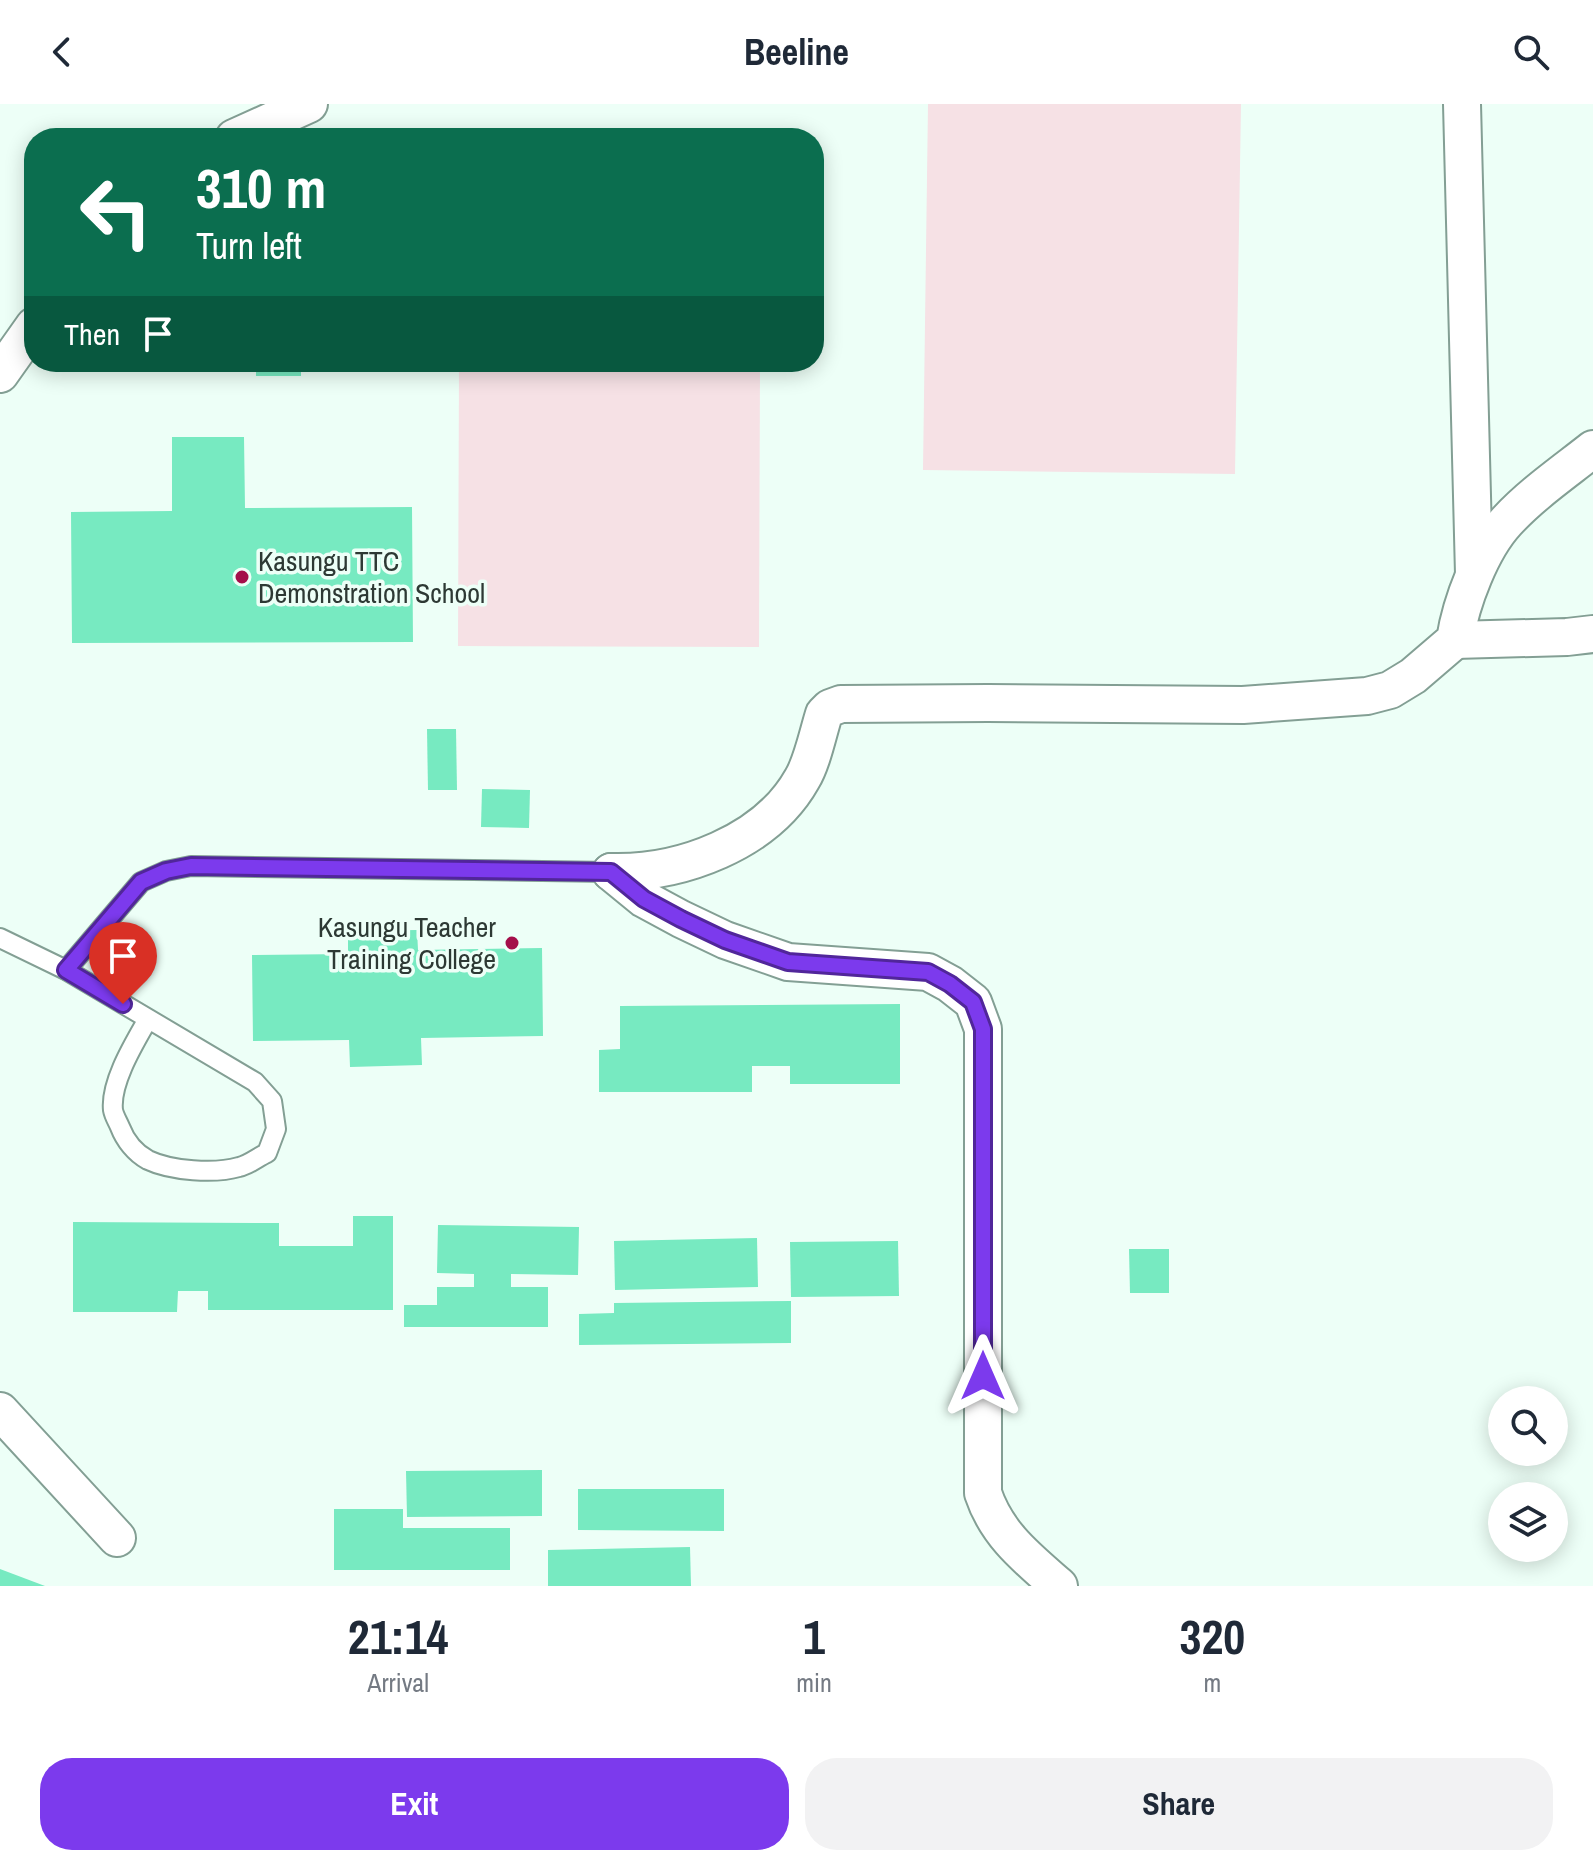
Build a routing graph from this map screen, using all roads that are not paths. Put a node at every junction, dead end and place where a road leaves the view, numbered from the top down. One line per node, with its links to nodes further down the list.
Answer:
1 (309, 104): 3 (street)
2 (1462, 104): 7 (street)
3 (256, 128)
4 (24, 340): 5 (street)
5 (0, 374)
6 (1593, 449): 7 (street)
7 (1474, 575): 9 (street)
8 (1593, 634): 9 (street)
9 (1455, 640): 10 (street)
10 (611, 872): 12 (lane); 16 (street)
11 (0, 938): 12 (lane)
12 (66, 970): 13 (lane)
13 (148, 1019): 13 (lane)
14 (0, 1411): 15 (street)
15 (117, 1538)
16 (1059, 1586)

